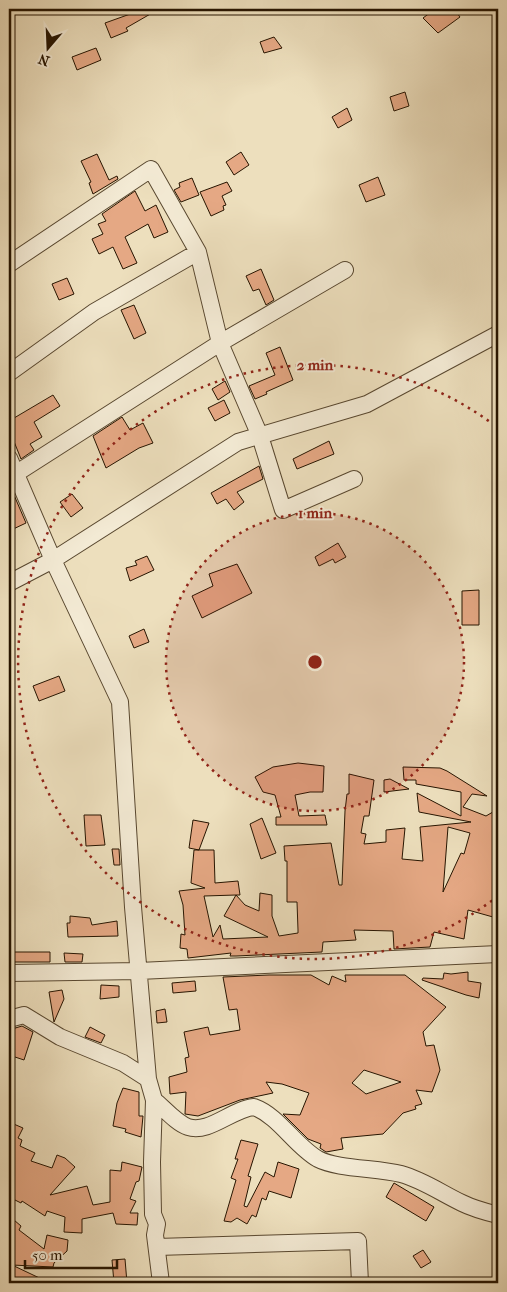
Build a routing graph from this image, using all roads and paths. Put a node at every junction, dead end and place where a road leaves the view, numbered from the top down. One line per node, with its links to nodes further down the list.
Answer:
1 (198, 252): 2 (street); 5 (street); 6 (street)
2 (9, 264)
3 (345, 270): 5 (street)
4 (498, 334): 7 (street)
5 (220, 344): 7 (street); 9 (street)
6 (9, 373)
7 (260, 436): 10 (street); 11 (street)
8 (9, 458): 9 (street)
9 (12, 476): 11 (street)
10 (354, 479)
11 (52, 560): 12 (street); 14 (street)
12 (9, 583)
13 (498, 954): 14 (street)
14 (138, 971): 15 (street); 17 (street)
15 (9, 973)
16 (9, 1019): 17 (street)
17 (148, 1079): 18 (street)
18 (154, 1100): 19 (street); 20 (street)
19 (498, 1215)
20 (157, 1247): 21 (street); 22 (street)
21 (161, 1283)
22 (360, 1283)

